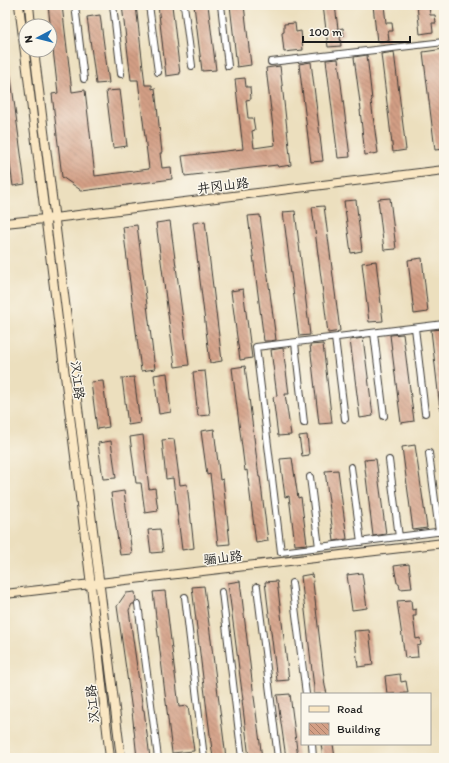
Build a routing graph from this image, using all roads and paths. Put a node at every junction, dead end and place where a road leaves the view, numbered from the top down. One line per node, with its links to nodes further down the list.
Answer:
1 (19, 5): 18 (street, 汉江路)
2 (29, 5): 8 (street)
3 (75, 5): 16 (street)
4 (113, 5): 15 (street)
5 (150, 5): 14 (street)
6 (184, 5): 12 (street)
7 (221, 5): 13 (street)
8 (31, 18)
9 (444, 42): 11 (street)
10 (35, 58): 19 (street, 汉江路)
11 (271, 62)
12 (192, 66)
13 (228, 66)
14 (158, 72)
15 (121, 74)
16 (84, 79)
17 (444, 170): 19 (street, 井冈山路)
18 (45, 218): 19 (street, 井冈山路); 20 (street, 井冈山路); 41 (street, 汉江路)
19 (54, 218): 39 (street, 汉江路)
20 (5, 223)
21 (444, 324): 22 (street)
22 (415, 328): 23 (street); 26 (street)
23 (374, 333): 24 (street); 27 (street)
24 (335, 338): 25 (street); 28 (street)
25 (295, 343): 29 (street); 38 (street)
26 (425, 413)
27 (384, 416)
28 (345, 419)
29 (304, 423)
30 (429, 454): 34 (street)
31 (389, 460): 35 (street)
32 (351, 467): 36 (street)
33 (310, 477): 38 (street)
34 (442, 531): 35 (street)
35 (399, 537): 36 (street)
36 (361, 542): 38 (street)
37 (444, 543): 39 (street, 骊山路)
38 (319, 547)
39 (100, 584): 41 (street, 骊山路); 50 (street, 汉江路)
40 (292, 584): 47 (street)
41 (91, 585): 44 (street, 骊山路); 49 (street, 汉江路)
42 (257, 587): 54 (street)
43 (222, 592): 53 (street)
44 (5, 594)
45 (185, 597): 52 (street)
46 (138, 604): 51 (street)
47 (306, 693)
48 (312, 745): 55 (street)
49 (110, 758)
50 (120, 758)
51 (158, 758)
52 (204, 758)
53 (242, 758)
54 (278, 758)
55 (313, 758)

